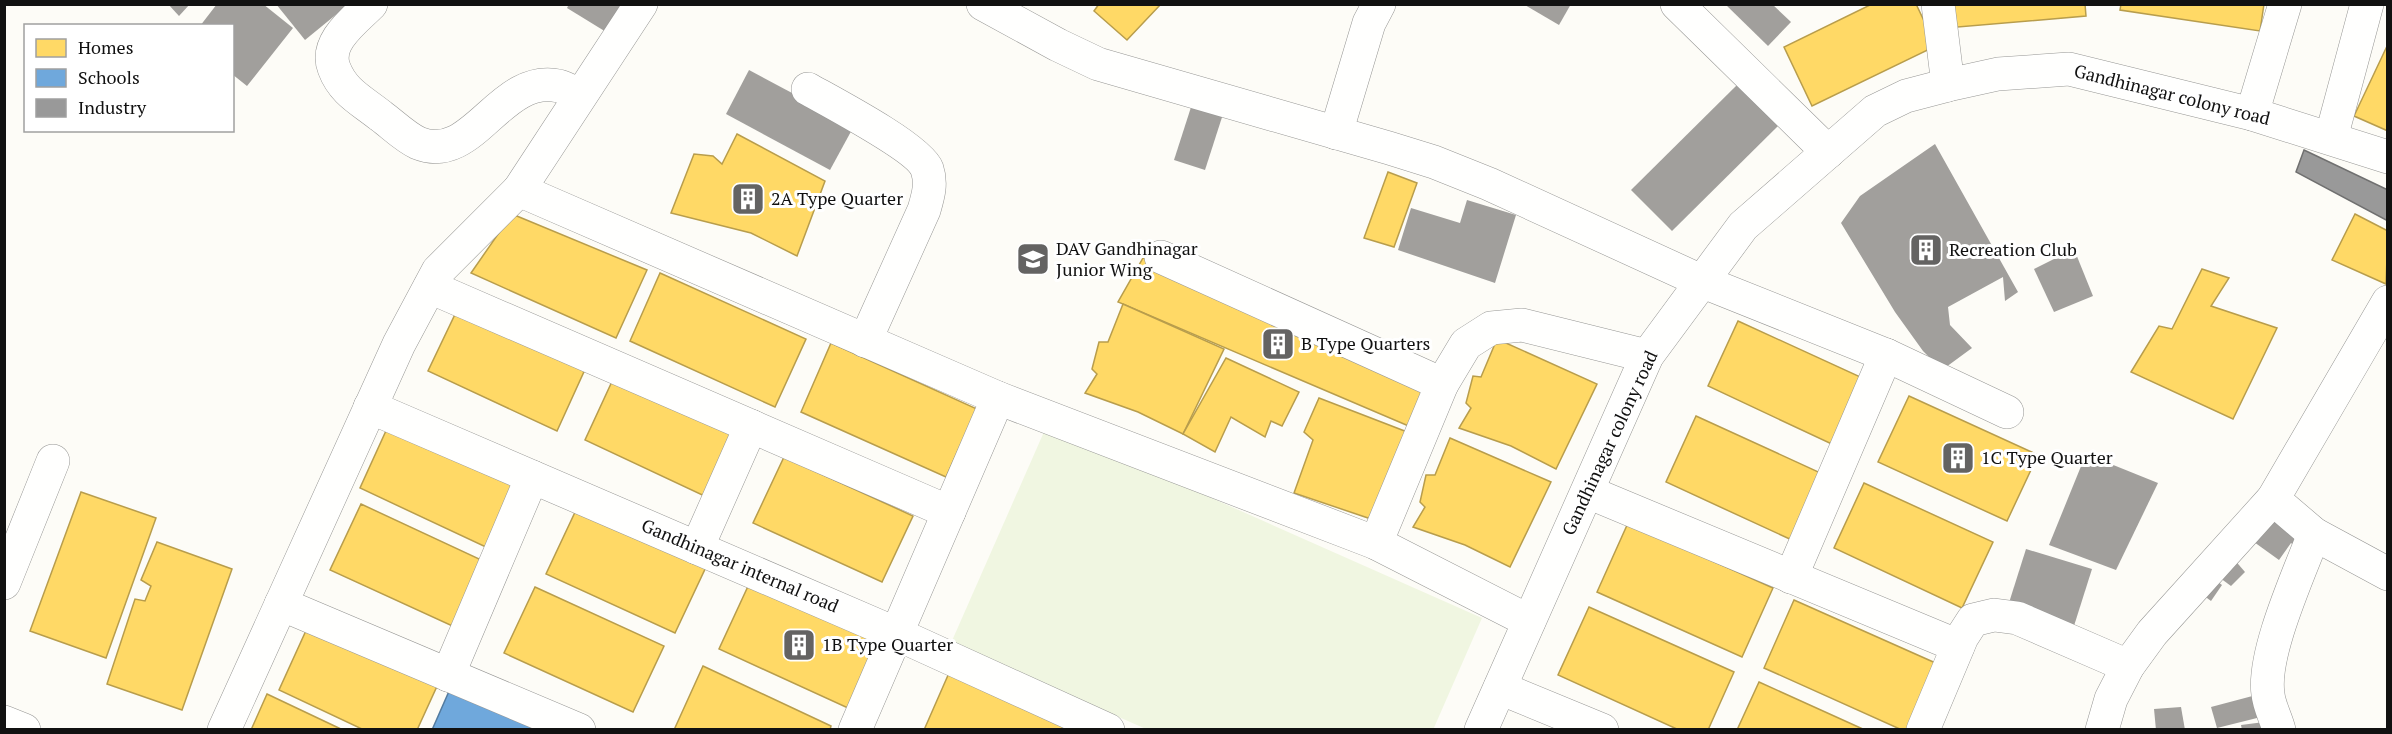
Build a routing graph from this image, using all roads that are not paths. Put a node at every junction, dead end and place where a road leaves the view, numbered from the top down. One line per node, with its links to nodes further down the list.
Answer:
1 (371, 4): 11 (street)
2 (641, 4): 11 (street)
3 (983, 4): 13 (street)
4 (1379, 4): 13 (street)
5 (1677, 4): 15 (street)
6 (1938, 4): 9 (street)
7 (2285, 4): 12 (street)
8 (2367, 4): 14 (street)
9 (1948, 85): 12 (street, Gandhinagar colony road); 15 (street, Gandhinagar colony road)
10 (808, 89): 22 (street)
11 (580, 95): 17 (street)
12 (2252, 114): 14 (street, Gandhinagar colony road)
13 (1336, 133): 19 (street)
14 (2331, 138): 16 (street, Gandhinagar colony road)
15 (1828, 152): 19 (street, Gandhinagar colony road)
16 (2388, 158)
17 (519, 189): 20 (street); 22 (street)
18 (1161, 257): 25 (street)
19 (1701, 281): 23 (street); 24 (street, Gandhinagar colony road)
20 (430, 286): 27 (street); 29 (street)
21 (2388, 302): 33 (street)
22 (865, 341): 26 (street)
23 (1886, 355): 28 (street); 40 (street)
24 (1647, 356): 25 (street); 32 (street, Gandhinagar colony road)
25 (1442, 384): 37 (street)
26 (998, 398): 34 (street); 37 (street)
27 (370, 407): 31 (street, Gandhinagar internal road); 42 (street)
28 (2007, 412)
29 (751, 426): 34 (street); 38 (street)
30 (53, 461): 35 (street)
31 (532, 477): 38 (street, Gandhinagar internal road); 47 (street)
32 (1588, 492): 40 (street); 43 (street, Gandhinagar colony road)
33 (2273, 500): 36 (street); 46 (street)
34 (949, 512): 44 (street)
35 (14, 534): 41 (street)
36 (2314, 534): 39 (street); 59 (street)
37 (1376, 543): 43 (street)
38 (697, 548): 44 (street, Gandhinagar internal road)
39 (2388, 574)
40 (1791, 576): 45 (street)
41 (4, 583)
42 (281, 604): 47 (street); 51 (street)
43 (1529, 621): 48 (street, Gandhinagar colony road)
44 (897, 634): 53 (street); 54 (street, Gandhinagar internal road)
45 (1958, 646): 46 (street); 57 (street)
46 (2128, 666): 58 (street)
47 (448, 675): 52 (street)
48 (1500, 688): 55 (street, Gandhinagar colony road); 56 (street)
49 (4, 722): 50 (street)
50 (24, 729)
51 (224, 729)
52 (579, 729)
53 (855, 729)
54 (1108, 729)
55 (1481, 729)
56 (1602, 729)
57 (1923, 729)
58 (2102, 729)
59 (2280, 729)

